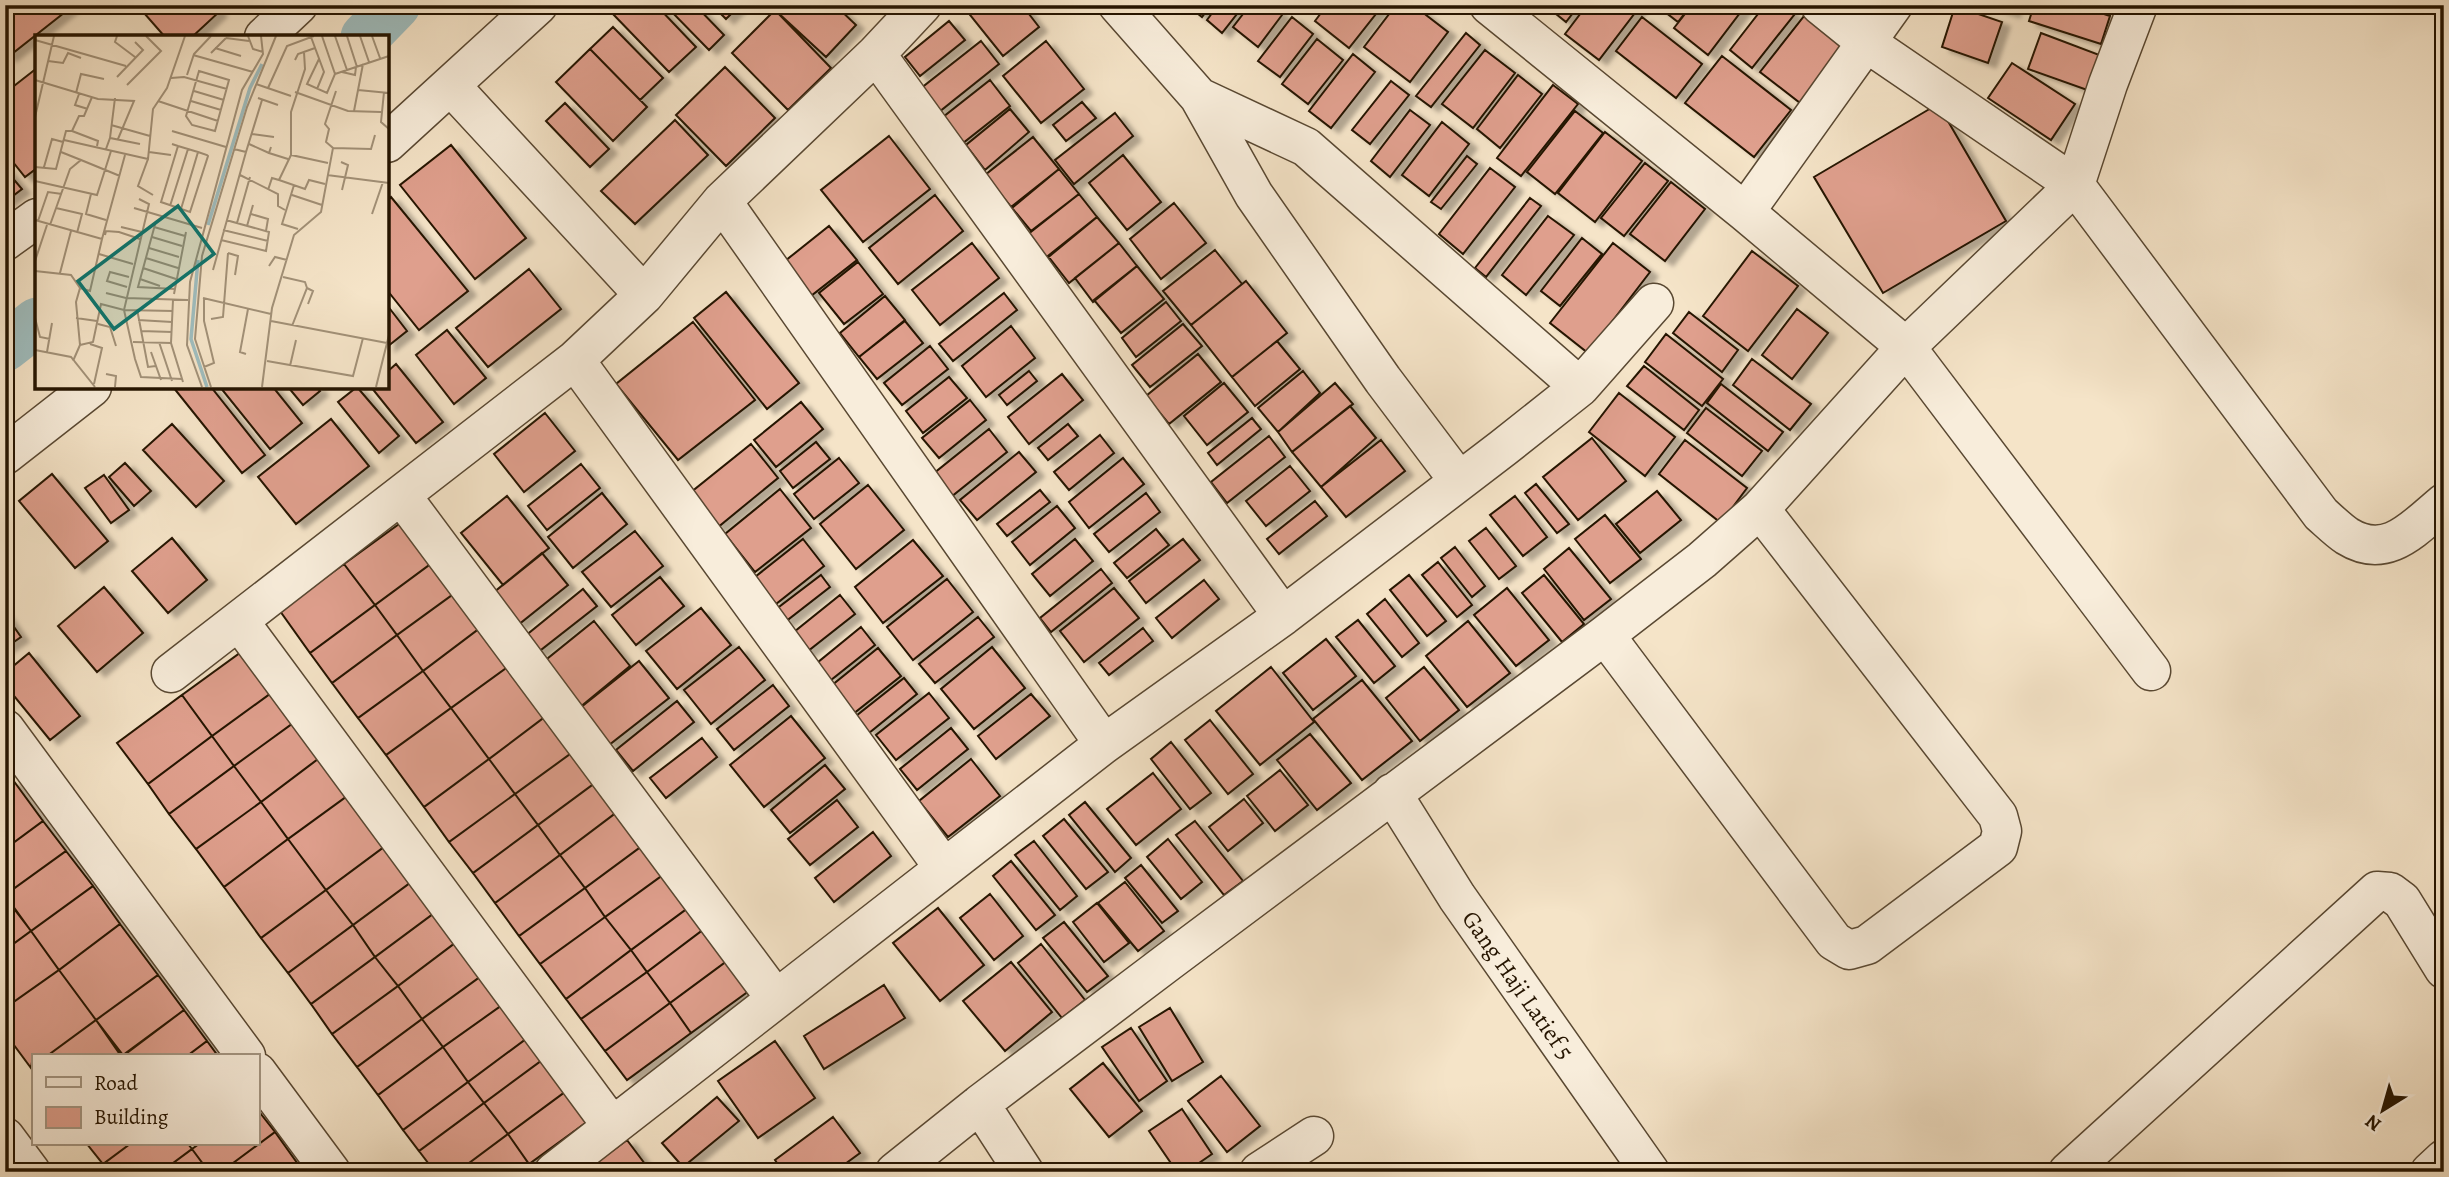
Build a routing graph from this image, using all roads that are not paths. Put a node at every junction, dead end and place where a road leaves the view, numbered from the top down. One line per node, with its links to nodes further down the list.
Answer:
1 (298, 5): 9 (street)
2 (538, 5): 12 (street)
3 (922, 5): 11 (street)
4 (1118, 5): 13 (street)
5 (1489, 5): 17 (street)
6 (1820, 5): 10 (street)
7 (1893, 5): 10 (street)
8 (2138, 5): 15 (street)
9 (266, 35)
10 (1867, 43): 15 (street); 17 (street)
11 (876, 54): 16 (street); 31 (street)
12 (452, 86): 14 (street); 20 (street)
13 (1199, 97): 24 (street); 27 (street)
14 (388, 142)
15 (2075, 185): 22 (street); 29 (street)
16 (722, 201): 20 (street); 37 (street)
17 (1745, 212): 22 (street)
18 (35, 219): 19 (street)
19 (5, 241)
20 (644, 295): 23 (street)
21 (1654, 303): 24 (street)
22 (1906, 347): 30 (street); 34 (street)
23 (575, 360): 28 (street); 39 (street)
24 (1580, 387): 27 (street)
25 (91, 388): 26 (street)
26 (5, 454)
27 (1459, 481): 31 (street)
28 (401, 495): 32 (street); 41 (street)
29 (2444, 503)
30 (1760, 509): 33 (street); 33 (street)
31 (1283, 616): 37 (street)
32 (239, 621): 35 (street); 45 (street)
33 (1605, 635): 38 (street)
34 (2151, 671)
35 (171, 673)
36 (5, 729): 42 (street)
37 (1104, 744): 39 (street)
38 (1392, 793): 44 (street); 55 (street, Gang Haji Latief 5)
39 (944, 868): 41 (street)
40 (2444, 968): 56 (street)
41 (776, 999): 45 (street)
42 (245, 1054)
43 (259, 1075): 50 (street)
44 (980, 1104): 52 (street); 53 (street)
45 (612, 1126): 51 (street)
46 (1314, 1136): 54 (street)
47 (5, 1137): 49 (street)
48 (2444, 1159): 57 (street)
49 (31, 1172)
50 (331, 1172)
51 (554, 1172)
52 (895, 1172)
53 (1024, 1172)
54 (1259, 1172)
55 (1650, 1172)
56 (2068, 1172)
57 (2430, 1172)

